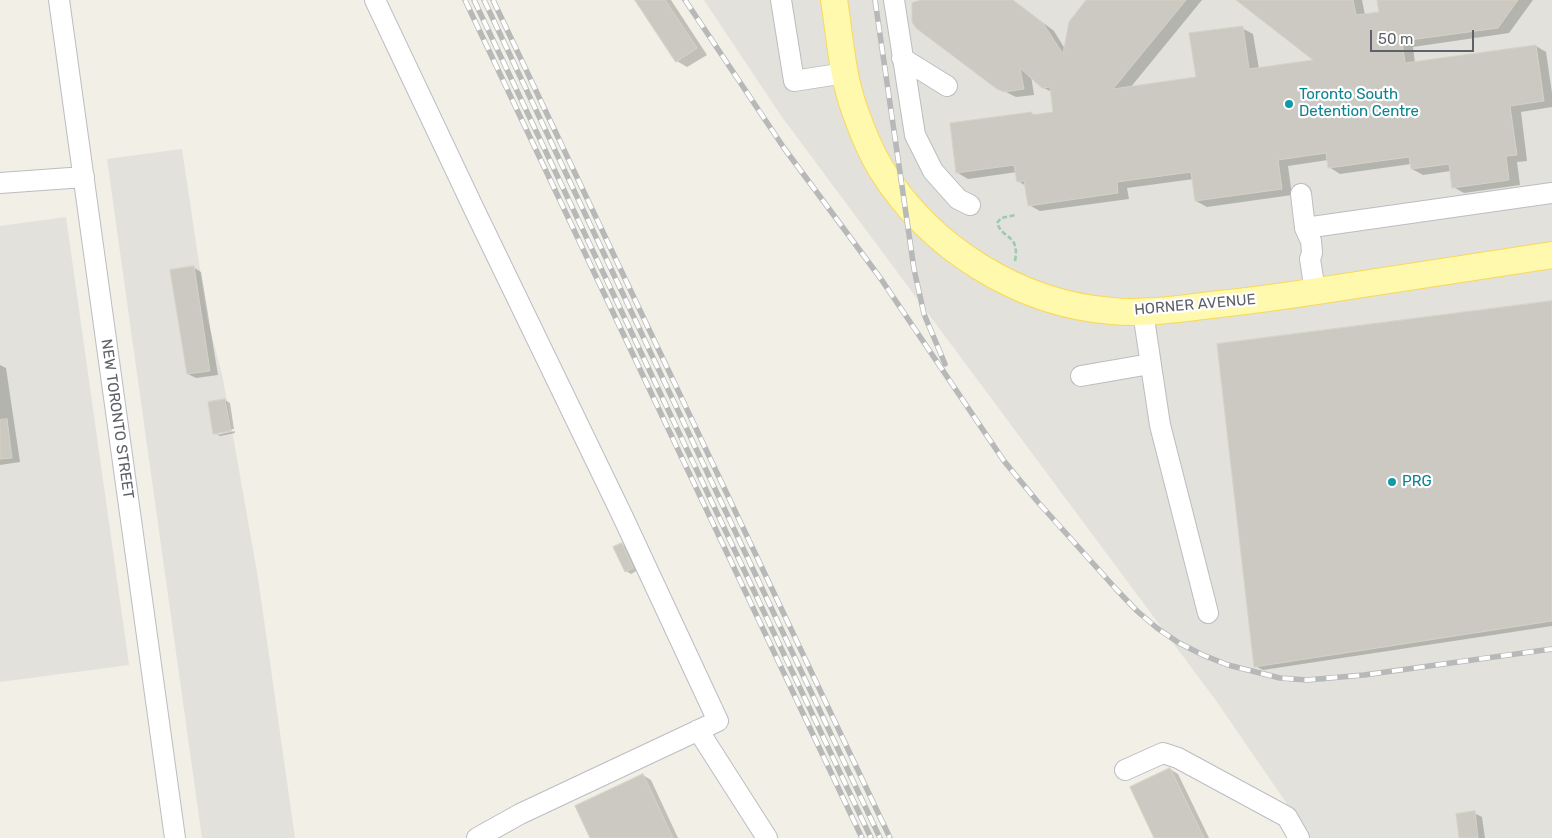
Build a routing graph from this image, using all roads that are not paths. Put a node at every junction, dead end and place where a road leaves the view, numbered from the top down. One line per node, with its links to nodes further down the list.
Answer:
1 (59, 0): 9 (street, NEW TORONTO STREET)
2 (375, 0): 21 (street)
3 (781, 0): 7 (street)
4 (834, 0): 7 (main road, HORNER AVENUE)
5 (894, 0): 6 (street)
6 (902, 58): 8 (street); 13 (street)
7 (845, 73): 17 (main road, HORNER AVENUE)
8 (947, 86)
9 (84, 177): 10 (street); 23 (street, NEW TORONTO STREET)
10 (0, 183)
11 (1552, 192): 14 (street)
12 (1301, 194): 14 (street)
13 (970, 205)
14 (1305, 230): 16 (street)
15 (1552, 255): 16 (main road, HORNER AVENUE)
16 (1315, 292): 17 (main road, HORNER AVENUE)
17 (1143, 312): 18 (street)
18 (1150, 364): 19 (street); 20 (street)
19 (1081, 376)
20 (1208, 613)
21 (698, 730): 24 (street); 25 (street)
22 (1125, 770): 26 (street)
23 (175, 838)
24 (477, 838)
25 (767, 838)
26 (1299, 838)

